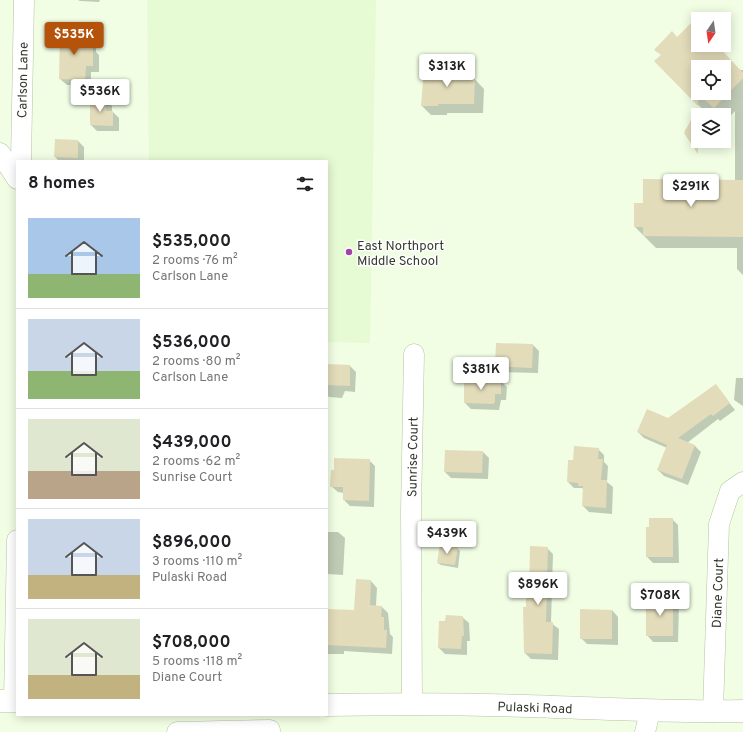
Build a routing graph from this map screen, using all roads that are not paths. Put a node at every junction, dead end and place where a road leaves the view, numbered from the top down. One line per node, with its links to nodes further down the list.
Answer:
1 (24, 0): 3 (street, Carlson Lane)
2 (0, 153): 4 (street)
3 (21, 160)
4 (16, 178)
5 (414, 354): 9 (street, Sunrise Court)
6 (743, 482): 11 (street, Diane Court)
7 (16, 563): 8 (street)
8 (10, 701)
9 (412, 704): 10 (main road, Pulaski Road); 13 (main road, Pulaski Road)
10 (328, 705)
11 (713, 712): 12 (main road, Pulaski Road); 13 (main road, Pulaski Road)
12 (743, 712)
13 (647, 722)
14 (271, 726): 15 (street)
15 (177, 732)

